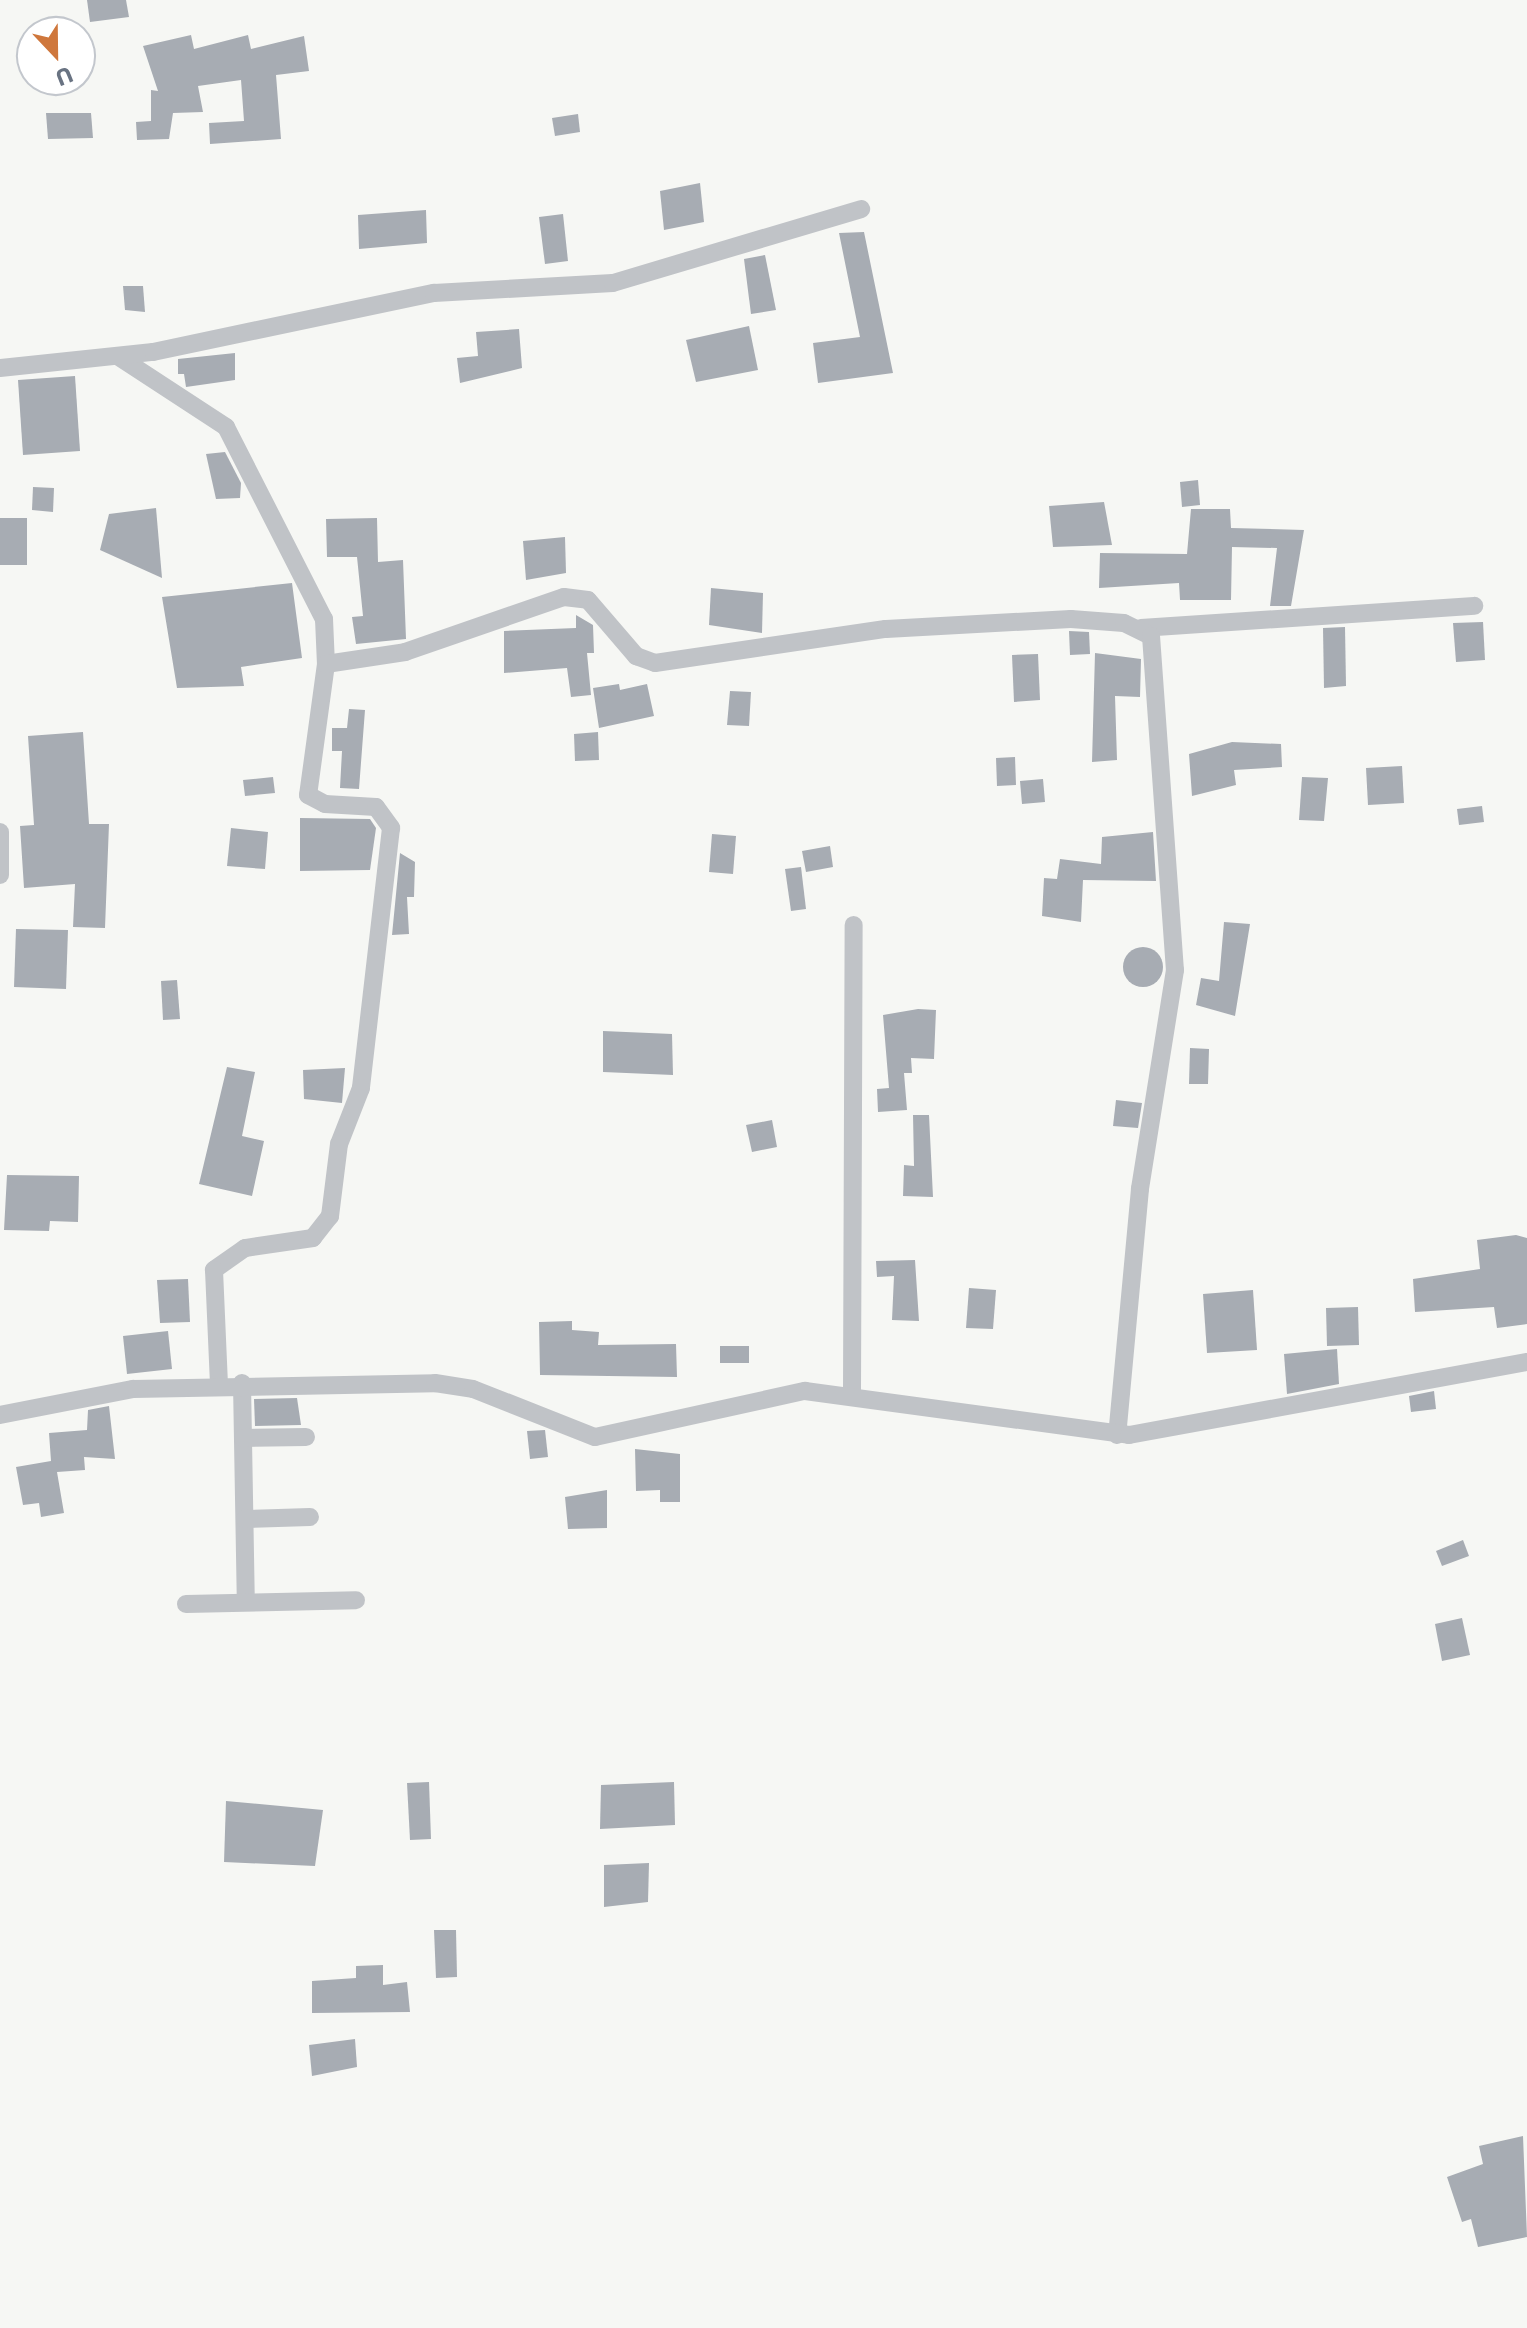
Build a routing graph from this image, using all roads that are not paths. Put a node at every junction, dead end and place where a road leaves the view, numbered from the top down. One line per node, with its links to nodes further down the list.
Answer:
1 (861, 209): 2 (street)
2 (119, 357): 3 (street); 6 (street)
3 (0, 368)
4 (1474, 606): 5 (street)
5 (1141, 628): 6 (street); 15 (street)
6 (326, 664): 12 (street)
7 (0, 832): 8 (street)
8 (0, 875)
9 (854, 925): 13 (street)
10 (1527, 1362): 15 (street)
11 (242, 1383): 12 (street); 13 (street); 17 (street)
12 (219, 1385): 14 (street)
13 (852, 1393): 15 (street)
14 (0, 1415)
15 (1117, 1435)
16 (306, 1437): 17 (street)
17 (243, 1438): 19 (street)
18 (310, 1517): 19 (street)
19 (245, 1519): 21 (street)
20 (356, 1600): 21 (street)
21 (246, 1602): 22 (street)
22 (186, 1604)

